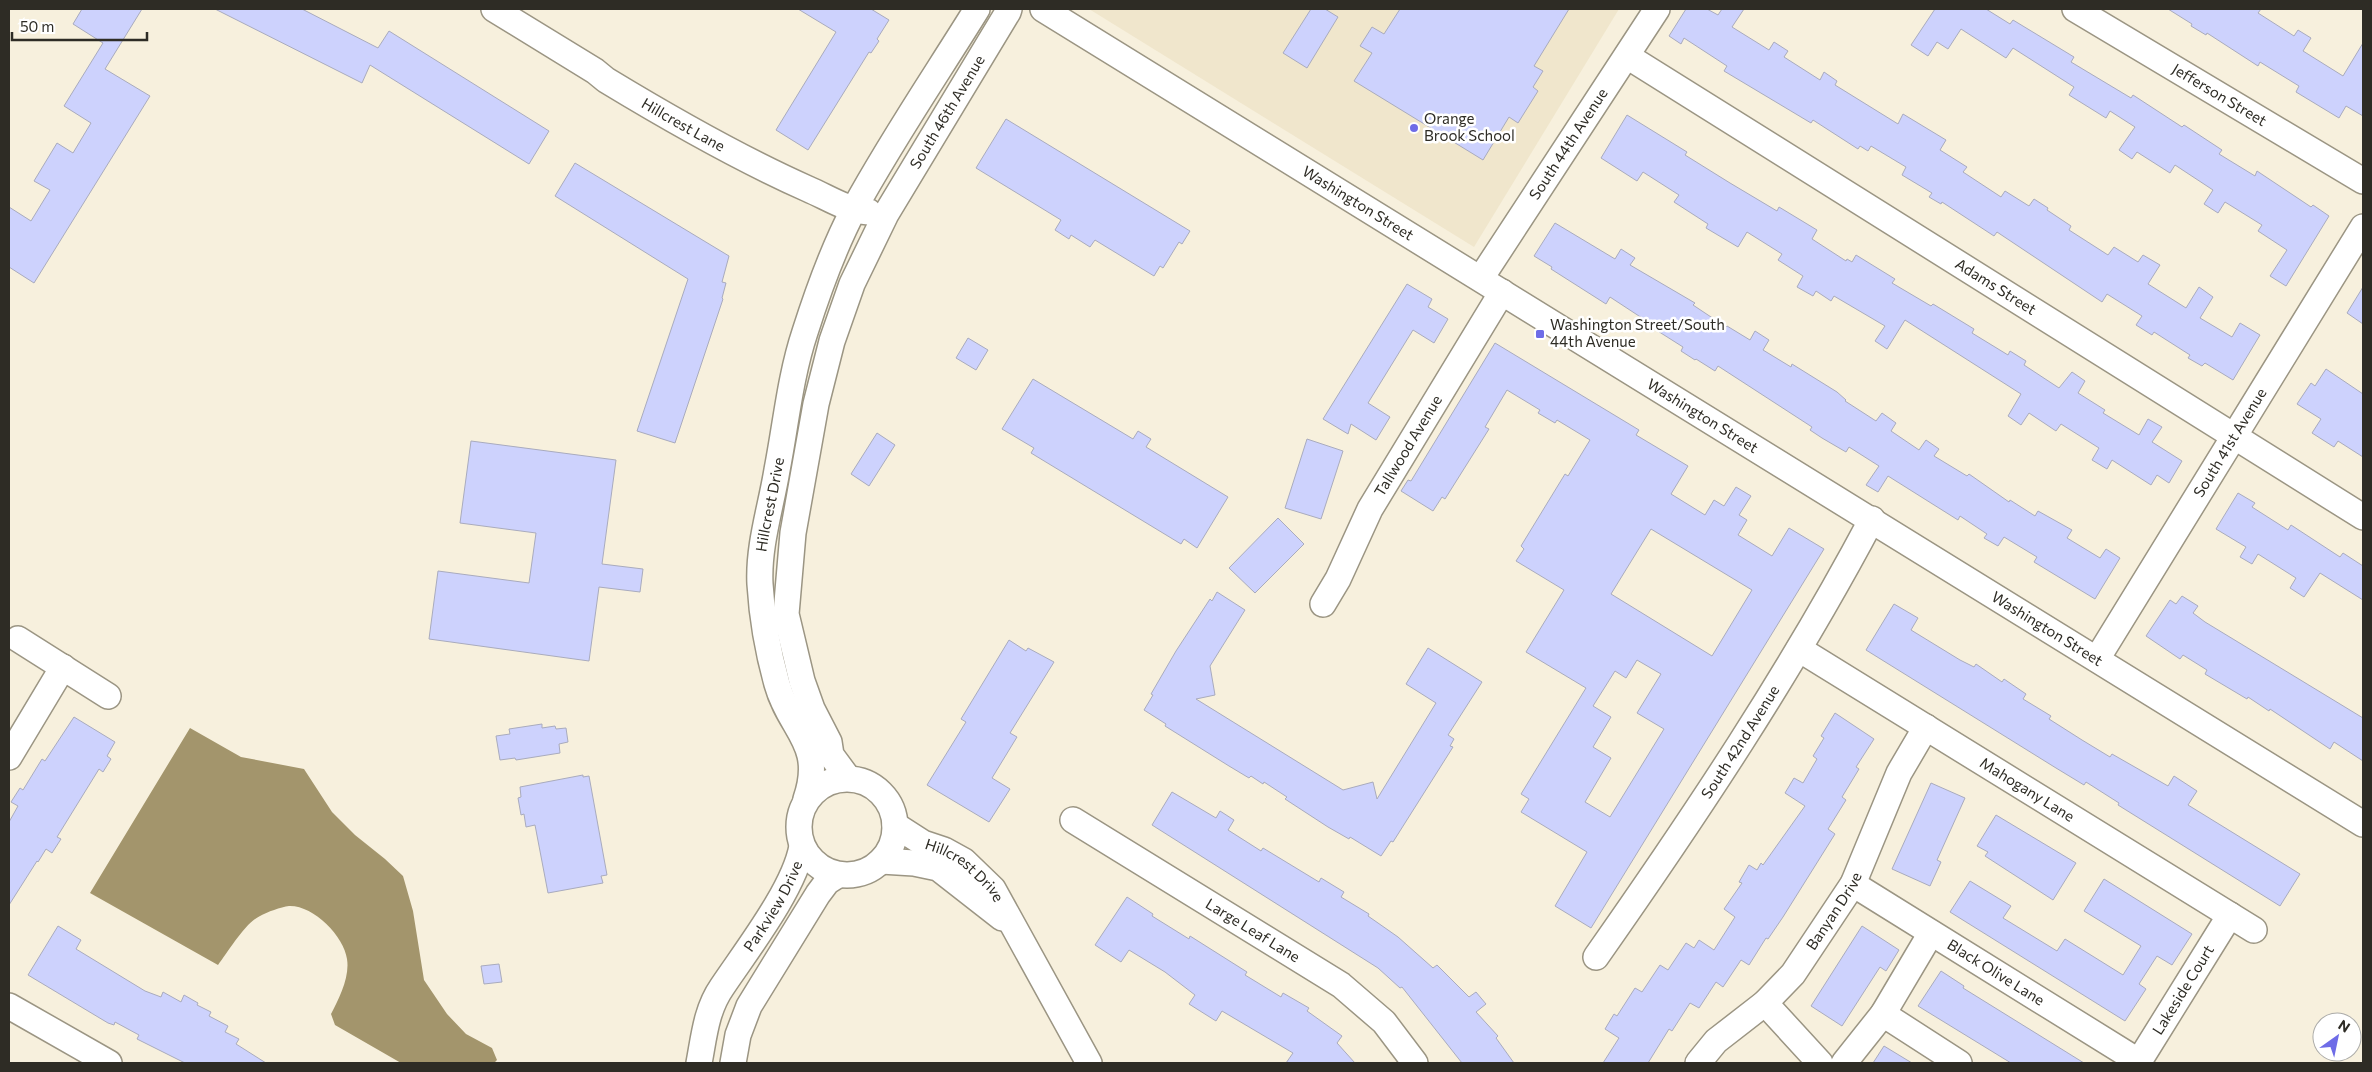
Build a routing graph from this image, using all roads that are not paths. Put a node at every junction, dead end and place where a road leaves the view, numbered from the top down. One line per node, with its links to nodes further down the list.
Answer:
1 (494, 9): 9 (street, Hillcrest Lane)
2 (977, 9): 9 (street, South 46th Avenue)
3 (1008, 9): 10 (street, South 46th Avenue)
4 (1042, 9): 12 (street, Washington Street)
5 (1657, 9): 7 (street, South 44th Avenue)
6 (2075, 9): 8 (street, Jefferson Street)
7 (1627, 56): 12 (street, South 44th Avenue); 14 (street, Adams Street)
8 (2363, 181)
9 (854, 211): 10 (street, Hillcrest Lane); 26 (street, Hillcrest Drive)
10 (886, 214): 25 (street, Hillcrest Drive)
11 (2363, 227): 14 (street, South 41st Avenue)
12 (1481, 278): 13 (street, Washington Street)
13 (1502, 292): 16 (street, Washington Street); 17 (street, Tallwood Avenue)
14 (2234, 437): 15 (street, Adams Street); 20 (street, South 41st Avenue)
15 (2363, 517)
16 (1872, 519): 19 (street, South 42nd Avenue); 20 (street, Washington Street)
17 (1323, 604)
18 (18, 639): 21 (street)
19 (1799, 648): 23 (street, Mahogany Lane); 38 (street, South 42nd Avenue)
20 (2096, 660): 28 (street, Washington Street)
21 (63, 667): 22 (street); 24 (street)
22 (108, 696)
23 (1926, 727): 33 (street, Banyan Drive); 34 (street, Mahogany Lane)
24 (9, 757)
25 (848, 778): 26 (street); 29 (street)
26 (806, 799): 30 (street, Hillcrest Drive)
27 (1074, 820): 50 (street, Large Leaf Lane)
28 (2363, 824)
29 (894, 826): 31 (street); 35 (street, Hillcrest Drive)
30 (802, 846): 32 (street); 42 (street, Parkview Drive)
31 (881, 861): 32 (street); 35 (street, Hillcrest Drive)
32 (838, 875): 48 (street, Parkview Drive)
33 (1853, 884): 37 (street, Black Olive Lane); 39 (street, Banyan Drive)
34 (2230, 915): 36 (street, Mahogany Lane); 44 (street, Lakeside Court)
35 (1017, 930): 49 (street, Hillcrest Drive)
36 (2254, 930)
37 (1931, 933): 41 (street); 44 (street, Black Olive Lane)
38 (1596, 956)
39 (1765, 1003): 51 (street, Banyan Drive); 52 (street)
40 (9, 1006): 43 (street)
41 (1883, 1014): 53 (street); 54 (street)
42 (707, 1019): 46 (street); 47 (street)
43 (80, 1057): 45 (street)
44 (2138, 1062)
45 (109, 1063)
46 (699, 1063)
47 (709, 1063)
48 (733, 1063)
49 (1089, 1063)
50 (1415, 1063)
51 (1698, 1063)
52 (1820, 1063)
53 (1844, 1063)
54 (1959, 1063)

